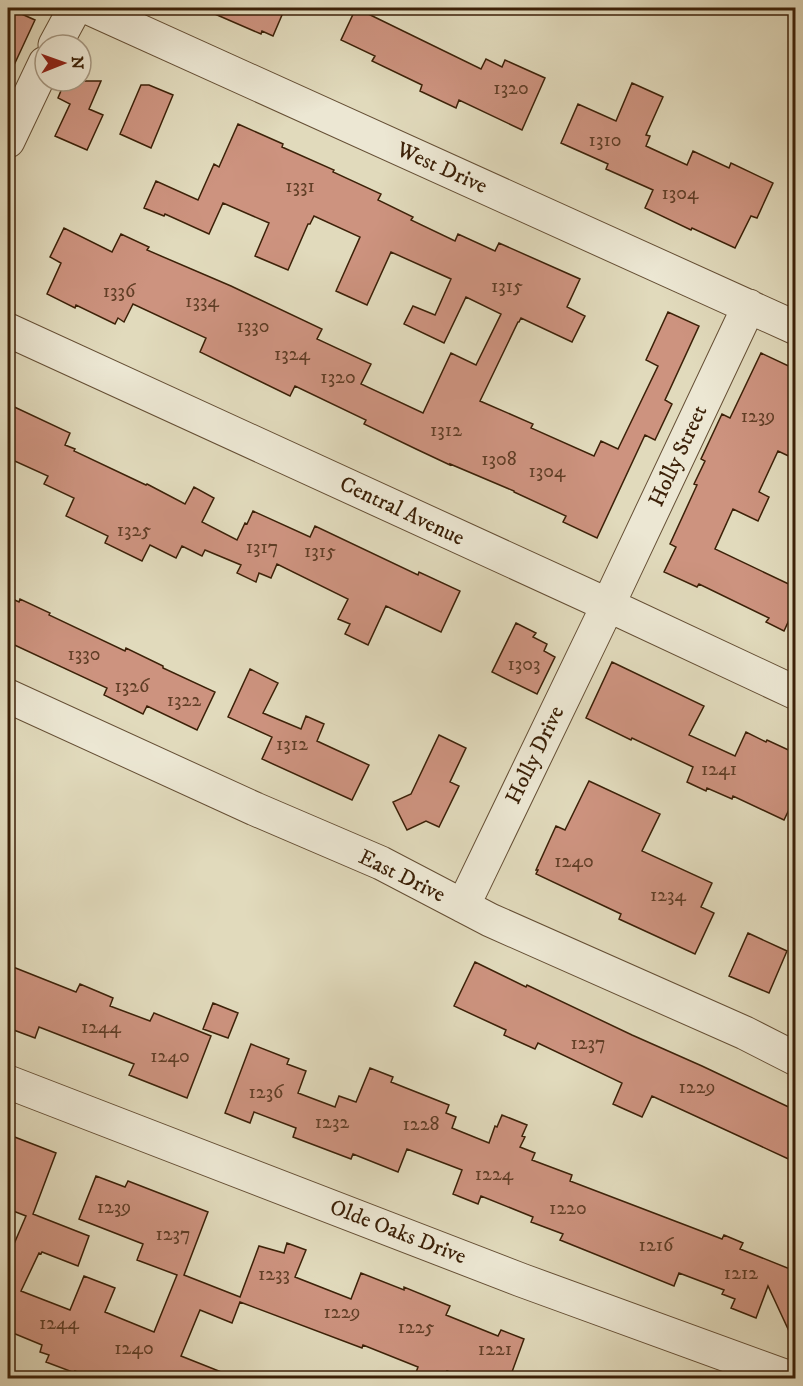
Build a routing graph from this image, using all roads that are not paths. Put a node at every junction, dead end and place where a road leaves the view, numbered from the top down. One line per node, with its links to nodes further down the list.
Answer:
1 (75, 8): 3 (street)
2 (88, 8): 6 (street, West Drive)
3 (61, 33)
4 (33, 88): 5 (street)
5 (8, 141)
6 (749, 306): 7 (street, West Drive); 9 (street, Holly Street)
7 (795, 328)
8 (8, 330): 9 (street, Central Avenue)
9 (608, 605): 10 (street, Central Avenue); 12 (street, Holly Drive)
10 (795, 693)
11 (8, 696): 12 (street, East Drive)
12 (463, 906): 13 (street, East Drive)
13 (795, 1059)
14 (8, 1082): 15 (street, Olde Oaks Drive)
15 (790, 1378)

